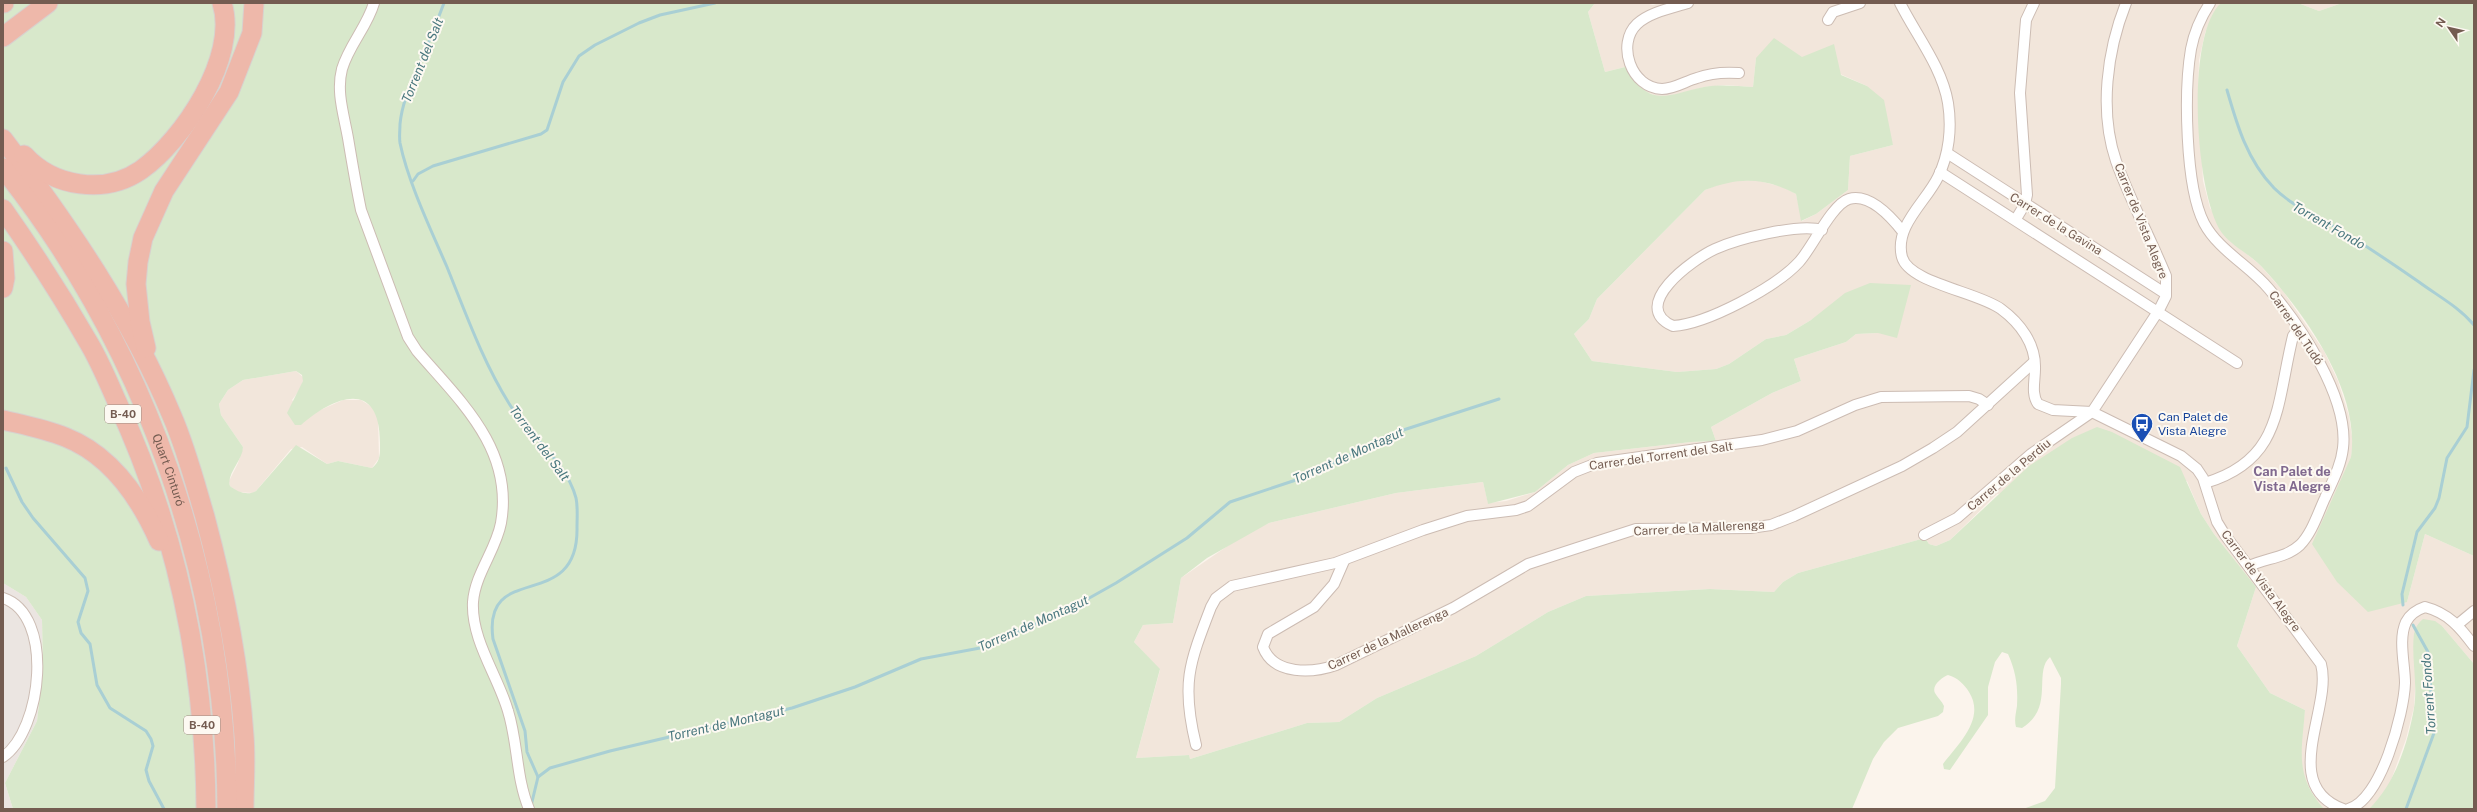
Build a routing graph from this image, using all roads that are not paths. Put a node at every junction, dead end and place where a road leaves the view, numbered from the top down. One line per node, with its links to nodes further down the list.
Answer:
1 (48, 3): 13 (highway)
2 (222, 3): 16 (highway)
3 (245, 3): 14 (highway)
4 (254, 3): 14 (highway)
5 (374, 3): 51 (street)
6 (1688, 3): 15 (street)
7 (1860, 3): 12 (street)
8 (1900, 3): 18 (street)
9 (2034, 3): 21 (street)
10 (2126, 3): 28 (street, Carrer de Vista Alegre)
11 (2210, 3): 30 (street, Carrer del Tudó)
12 (1828, 20)
13 (3, 37)
14 (243, 51): 33 (highway)
15 (1739, 73)
16 (3, 134)
17 (3, 139): 33 (highway)
18 (1947, 154): 20 (street); 21 (street, Carrer de la Gavina)
19 (3, 168): 49 (highway, Quart Cinturó / B-40)
20 (1940, 172): 23 (street, Carrer de la Gavina); 25 (street)
21 (2025, 204): 23 (street); 28 (street, Carrer de la Gavina)
22 (3, 209): 44 (highway, Quart Cinturó / B-40)
23 (2016, 219): 29 (street, Carrer de la Gavina)
24 (1822, 230): 24 (street); 25 (street)
25 (1903, 232): 31 (street)
26 (3, 251): 27 (highway)
27 (3, 288)
28 (2166, 294): 29 (street, Carrer de Vista Alegre)
29 (2158, 312): 32 (street, Carrer de la Gavina); 35 (street, Carrer de Vista Alegre)
30 (2298, 329): 37 (street); 40 (street, Carrer del Tudó)
31 (2034, 362): 34 (street, Carrer de la Mallerenga); 35 (street)
32 (2237, 363)
33 (151, 369): 50 (highway)
34 (1988, 405): 39 (street, Carrer del Torrent del Salt); 39 (street, Carrer de la Mallerenga)
35 (2092, 412): 37 (street, Carrer de Vista Alegre); 38 (street, Carrer de la Perdiu)
36 (3, 420): 44 (highway)
37 (2205, 483): 40 (street, Carrer de Vista Alegre)
38 (1924, 535)
39 (1344, 561): 46 (street, Carrer del Torrent del Salt)
40 (2249, 566): 52 (street, Carrer de Vista Alegre)
41 (3, 598): 47 (street)
42 (2474, 611): 43 (street)
43 (2458, 625): 45 (street); 53 (street)
44 (190, 641): 48 (highway, Quart Cinturó / B-40)
45 (2474, 646)
46 (1196, 745)
47 (3, 757)
48 (206, 809)
49 (227, 809)
50 (244, 809)
51 (529, 809)
52 (2343, 809)
53 (2348, 809)

